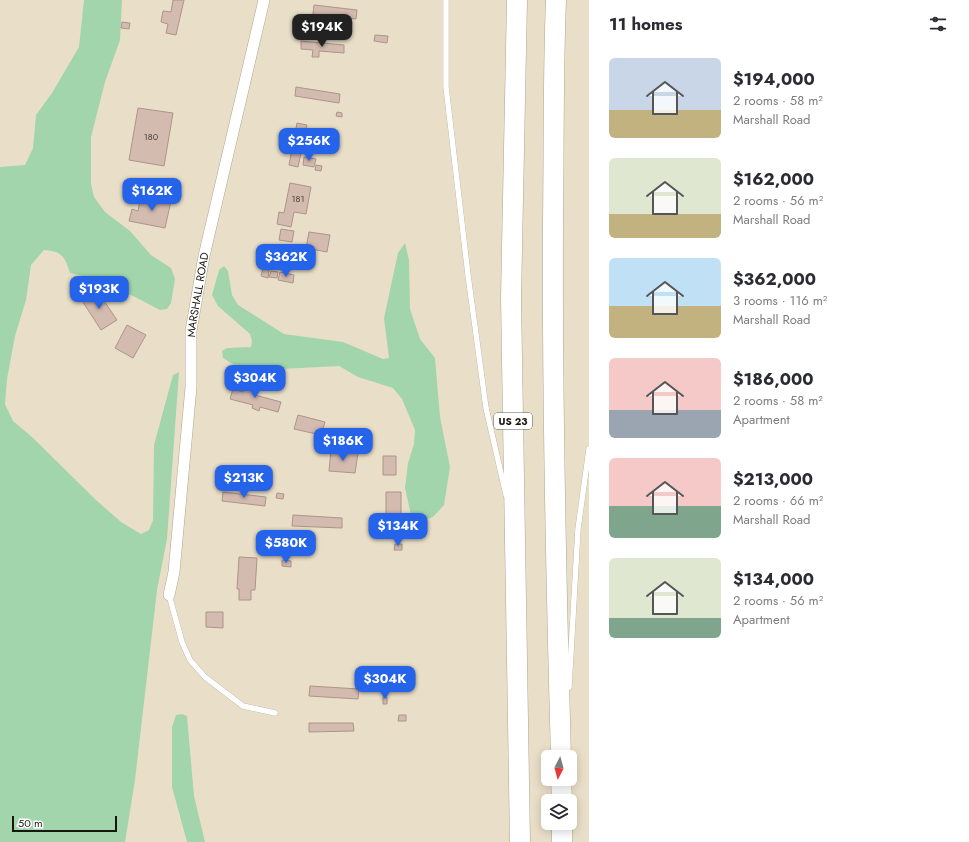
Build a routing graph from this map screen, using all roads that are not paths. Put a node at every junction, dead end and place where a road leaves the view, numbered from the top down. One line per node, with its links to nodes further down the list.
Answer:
1 (264, 0): 9 (street, MARSHALL ROAD)
2 (446, 0): 6 (lane)
3 (517, 0): 8 (highway, US 23)
4 (556, 0): 13 (highway)
5 (589, 449): 10 (lane)
6 (507, 500)
7 (508, 508): 8 (lane)
8 (514, 531): 16 (highway, US 23)
9 (169, 595): 11 (lane)
10 (568, 694)
11 (275, 713)
12 (567, 718): 14 (lane)
13 (561, 750)
14 (565, 750)
15 (562, 830): 17 (highway)
16 (520, 842)
17 (562, 842)

